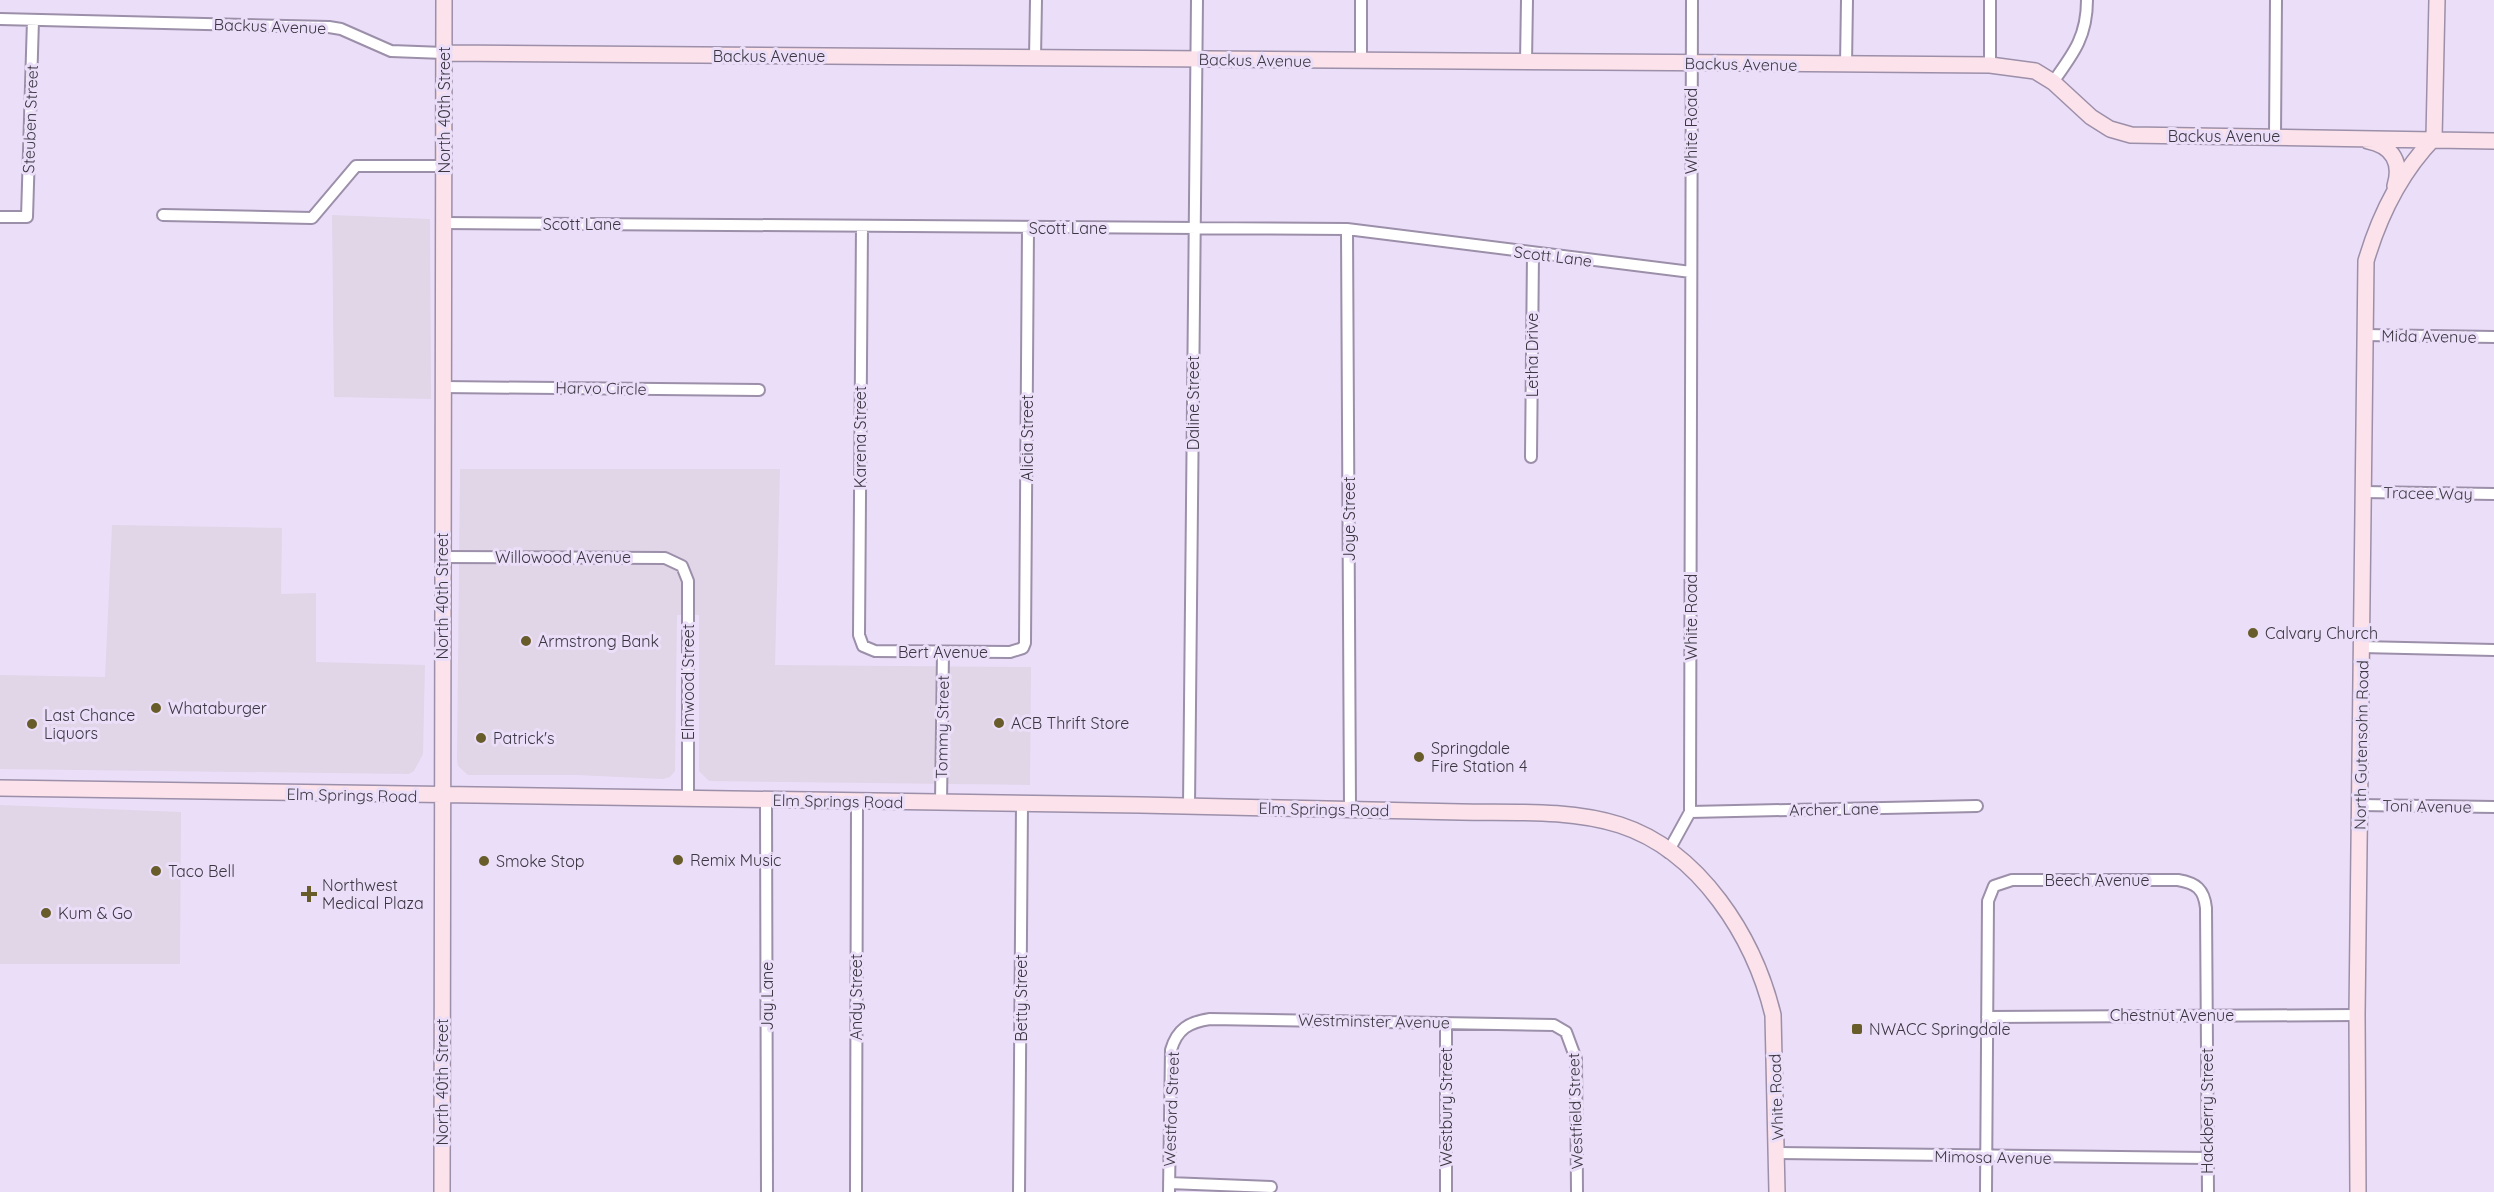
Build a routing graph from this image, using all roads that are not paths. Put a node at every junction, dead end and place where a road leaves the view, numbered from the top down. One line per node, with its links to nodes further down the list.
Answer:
1 (444, 0): 14 (street, North 40th Street)
2 (1036, 0): 15 (street)
3 (1197, 0): 16 (street, Daline Street)
4 (1361, 0): 17 (street)
5 (1527, 0): 18 (street)
6 (1692, 0): 19 (street, White Road)
7 (1847, 0): 21 (street)
8 (1990, 0): 20 (street)
9 (2088, 0): 22 (street)
10 (2276, 0): 23 (street)
11 (2437, 0): 25 (street)
12 (0, 20): 13 (street, Backus Avenue)
13 (33, 20): 14 (street, Backus Avenue); 30 (street, Steuben Street)
14 (444, 53): 15 (street, Backus Avenue); 27 (street, North 40th Street)
15 (1035, 58): 16 (street, Backus Avenue)
16 (1196, 59): 17 (street, Backus Avenue); 34 (street, Daline Street)
17 (1361, 61): 18 (street, Backus Avenue)
18 (1526, 62): 19 (street, Backus Avenue)
19 (1691, 63): 21 (street, Backus Avenue); 37 (street, White Road)
20 (1990, 64): 21 (street, Backus Avenue); 22 (street, Backus Avenue)
21 (1846, 65)
22 (2053, 82): 23 (street, Backus Avenue)
23 (2275, 136): 24 (street, Backus Avenue)
24 (2344, 137): 25 (street, Backus Avenue); 28 (street)
25 (2434, 138): 26 (street, Backus Avenue); 28 (street, North Gutensohn Road)
26 (2494, 141)
27 (444, 165): 29 (street); 31 (street, North 40th Street)
28 (2389, 203): 38 (street, North Gutensohn Road)
29 (163, 215)
30 (0, 217)
31 (443, 223): 32 (street, Scott Lane); 40 (street, North 40th Street)
32 (862, 226): 33 (street, Scott Lane); 47 (street, Karena Street)
33 (1028, 228): 34 (street, Scott Lane); 49 (street, Alicia Street)
34 (1194, 229): 35 (street, Scott Lane); 59 (street, Daline Street)
35 (1347, 230): 36 (street, Scott Lane); 63 (street, Joye Street)
36 (1533, 254): 37 (street, Scott Lane); 42 (street, Letha Drive)
37 (1691, 272): 64 (street, White Road)
38 (2364, 335): 39 (street, Mida Avenue); 43 (street, North Gutensohn Road)
39 (2494, 337)
40 (442, 387): 41 (street, Harvo Circle); 45 (street, North 40th Street)
41 (759, 390)
42 (1531, 457)
43 (2363, 492): 44 (street, Tracee Way); 48 (street, North Gutensohn Road)
44 (2494, 494)
45 (442, 557): 46 (street, Willowood Avenue); 53 (street, North 40th Street)
46 (682, 566): 54 (street, Elmwood Street)
47 (863, 646): 51 (street, Bert Avenue)
48 (2361, 647): 50 (street); 61 (street, North Gutensohn Road)
49 (1023, 648): 51 (street, Bert Avenue)
50 (2494, 650)
51 (943, 652): 57 (street, Tommy Street)
52 (0, 788): 53 (street, Elm Springs Road)
53 (443, 796): 54 (street, Elm Springs Road); 78 (street, North 40th Street)
54 (688, 799): 55 (street, Elm Springs Road)
55 (766, 800): 56 (street, Elm Springs Road); 79 (street, Jay Lane)
56 (857, 801): 57 (street, Elm Springs Road); 80 (street, Andy Street)
57 (941, 803): 58 (street, Elm Springs Road)
58 (1022, 804): 59 (street, Elm Springs Road); 81 (street, Betty Street)
59 (1190, 806): 63 (street, Elm Springs Road)
60 (1977, 806): 64 (street, Archer Lane)
61 (2360, 806): 62 (street, Toni Avenue); 68 (street, North Gutensohn Road)
62 (2494, 807)
63 (1350, 808): 65 (street, Elm Springs Road)
64 (1690, 812): 65 (street, White Road)
65 (1668, 852): 73 (street, White Road)
66 (2199, 887): 67 (street, Hackberry Street); 69 (street, Beech Avenue)
67 (2207, 1015): 68 (street, Chestnut Avenue); 69 (street, Chestnut Avenue); 75 (street, Hackberry Street)
68 (2357, 1015): 87 (street, North Gutensohn Road)
69 (1988, 1017): 74 (street)
70 (1446, 1023): 71 (street, Westminster Avenue); 72 (street, Westminster Avenue); 82 (street, Westbury Street)
71 (1182, 1029): 77 (street, Westford Street)
72 (1566, 1032): 83 (street, Westfield Street)
73 (1777, 1154): 74 (street, Mimosa Avenue); 84 (street, White Road)
74 (1987, 1157): 75 (street, Mimosa Avenue); 85 (street)
75 (2208, 1158): 86 (street, Hackberry Street)
76 (1271, 1186): 77 (street)
77 (1169, 1188)
78 (442, 1192)
79 (767, 1192)
80 (856, 1192)
81 (1019, 1192)
82 (1446, 1192)
83 (1577, 1192)
84 (1777, 1192)
85 (1986, 1192)
86 (2208, 1192)
87 (2358, 1192)

